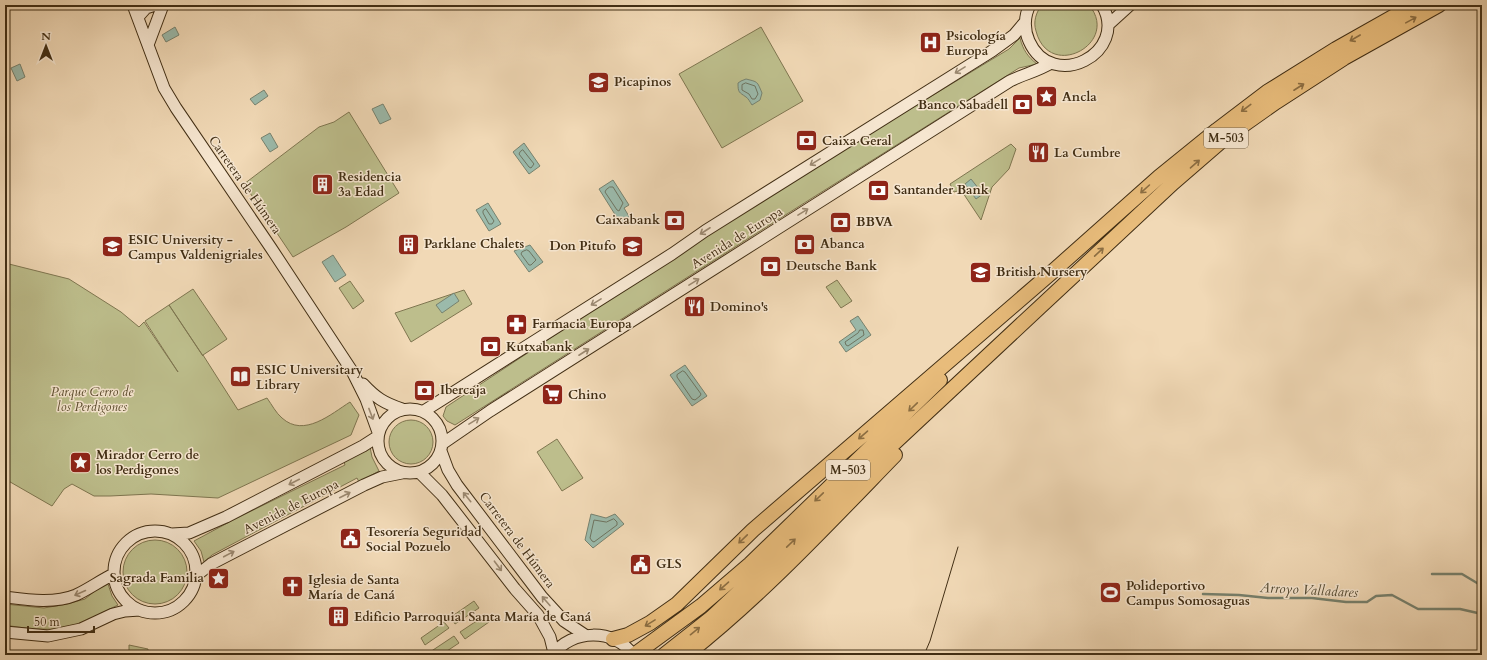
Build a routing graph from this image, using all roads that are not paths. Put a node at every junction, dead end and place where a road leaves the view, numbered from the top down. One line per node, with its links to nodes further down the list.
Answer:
1 (133, 5): 9 (street, Carretera de Húmera)
2 (155, 5): 9 (street)
3 (162, 5): 9 (street); 12 (street)
4 (1030, 5): 10 (street)
5 (1102, 5): 11 (street)
6 (1130, 5): 11 (street)
7 (1414, 5): 14 (highway, M-503, one-way to 14)
8 (1439, 5): 15 (highway, M-503, one-way to 8)
9 (138, 17): 12 (street, Carretera de Húmera)
10 (1025, 22): 13 (street); 18 (street, Avenida de Europa, one-way to 18)
11 (1108, 25): 13 (street)
12 (148, 45): 16 (street, Carretera de Húmera)
13 (1051, 63): 20 (street, Avenida de Europa, one-way to 13)
14 (1051, 273): 30 (highway, M-503, one-way to 30); 30 (highway, M-503, one-way to 30)
15 (1040, 307): 32 (highway, M-503, one-way to 15); 33 (highway, M-503)
16 (352, 371): 17 (street, Carretera de Húmera); 19 (street, Carretera de Húmera, one-way to 19)
17 (402, 409): 18 (street); 19 (street)
18 (424, 411): 20 (street)
19 (378, 434): 22 (street); 23 (street, Avenida de Europa, one-way to 23)
20 (442, 447): 21 (street); 29 (street, Carretera de Húmera, one-way to 20)
21 (419, 472): 22 (street); 31 (street, one-way to 31)
22 (402, 473): 25 (street, Avenida de Europa, one-way to 22)
23 (172, 534): 24 (street); 25 (street)
24 (114, 574): 26 (street, one-way to 26); 27 (street)
25 (197, 574): 27 (street)
26 (5, 597)
27 (140, 610): 28 (street)
28 (5, 632)
29 (585, 635): 30 (street); 31 (street)
30 (626, 648)
31 (553, 654)
32 (664, 655)
33 (686, 655)

